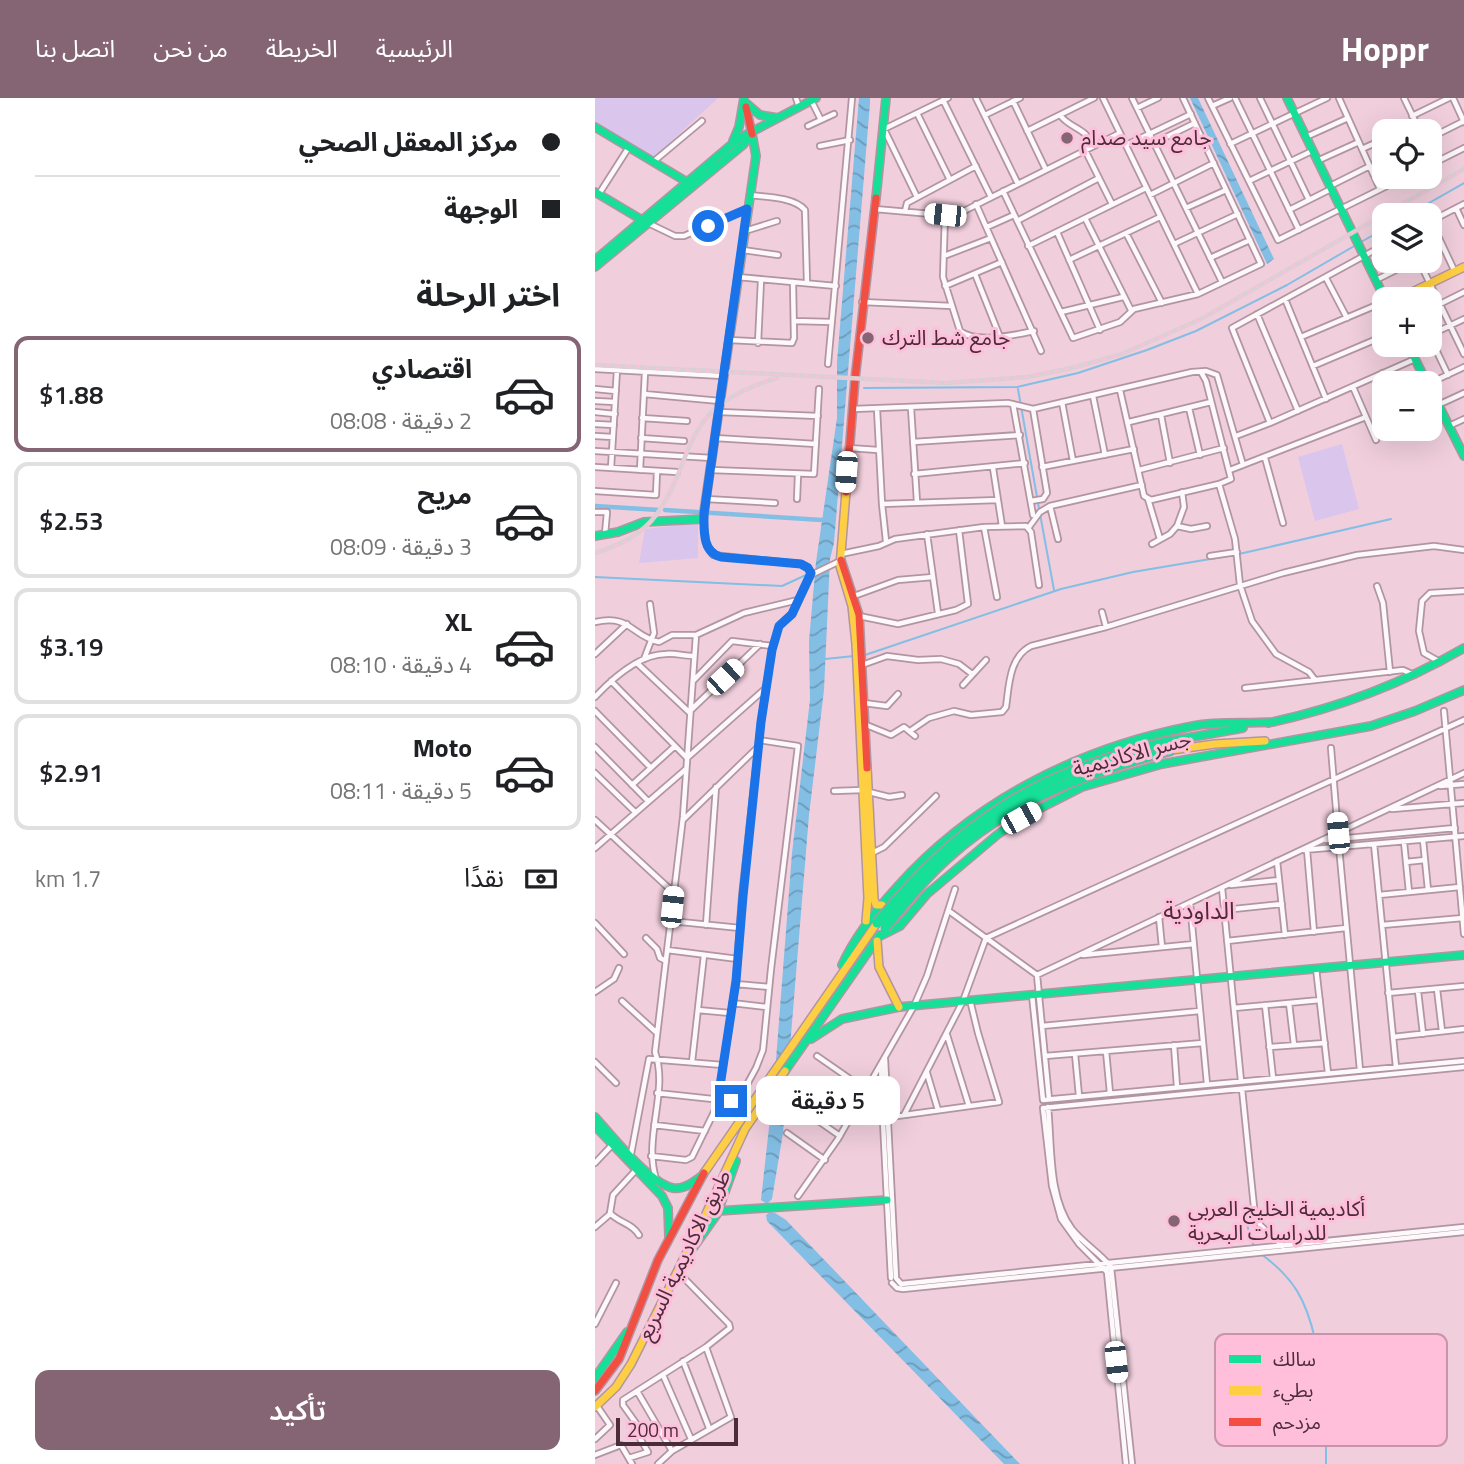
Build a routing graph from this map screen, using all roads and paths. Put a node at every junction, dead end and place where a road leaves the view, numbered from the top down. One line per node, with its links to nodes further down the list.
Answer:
1 (852, 98): 52 (street)
2 (885, 98): 44 (main road)
3 (976, 98): 31 (street)
4 (1020, 98): 23 (street)
5 (1094, 98): 32 (street)
6 (1103, 98): 47 (street)
7 (1132, 98): 26 (street)
8 (1158, 98): 26 (street)
9 (1183, 98): 30 (street)
10 (1208, 98): 25 (street)
11 (1230, 98): 25 (street)
12 (1235, 98): 48 (street)
13 (1260, 98): 41 (street)
14 (1287, 98): 28 (main road)
15 (1327, 98): 22 (street)
16 (1339, 98): 35 (street)
17 (1404, 98): 33 (street)
18 (1451, 98): 33 (street); 39 (street)
19 (814, 99): 24 (main road); 37 (street)
20 (945, 99): 27 (street); 71 (street)
21 (745, 100): 34 (main road); 49 (main road); 61 (main road)
22 (1316, 100): 28 (street)
23 (1013, 101): 31 (street); 45 (street)
24 (798, 102): 34 (main road)
25 (1212, 106): 55 (street)
26 (1137, 108): 50 (street)
27 (917, 113): 44 (street); 77 (street)
28 (1294, 113): 41 (street); 51 (main road)
29 (834, 114): 37 (street)
30 (1191, 114): 40 (street); 50 (street)
31 (985, 115): 81 (street)
32 (1060, 115): 45 (street); 59 (street)
33 (1412, 116): 36 (street)
34 (779, 118): 49 (main road)
35 (1348, 118): 51 (street); 53 (street)
36 (1414, 119)
37 (821, 120): 43 (street)
38 (702, 121): 68 (street)
39 (1464, 122): 46 (street)
40 (1195, 123): 54 (street); 70 (street)
41 (1272, 124): 48 (street); 69 (street)
42 (595, 127): 60 (main road)
43 (808, 127)
44 (884, 129): 90 (street); 99 (main road)
45 (1027, 131): 73 (street)
46 (1442, 132)
47 (1120, 133): 57 (street); 59 (street)
48 (1252, 133): 55 (street); 74 (street)
49 (752, 134): 61 (main road); 88 (main road); 111 (main road)
50 (1150, 134): 54 (street); 57 (street)
51 (1306, 137): 65 (main road)
52 (850, 140): 58 (street); 147 (street)
53 (1359, 142): 63 (street); 67 (street)
54 (1154, 143): 80 (street)
55 (1230, 144): 78 (street)
56 (1372, 144): 63 (street)
57 (1126, 145): 82 (street)
58 (820, 146)
59 (1093, 146): 64 (street)
60 (629, 147): 68 (main road); 87 (street)
61 (729, 147): 79 (main road)
62 (1464, 148): 66 (street)
63 (1362, 149): 72 (street)
64 (1086, 150): 73 (street); 76 (street)
65 (1312, 151): 67 (main road); 69 (street)
66 (1442, 158)
67 (1317, 161): 83 (main road)
68 (653, 162): 79 (main road)
69 (1291, 162): 74 (street); 92 (street)
70 (1214, 163): 80 (street); 85 (street)
71 (976, 166): 77 (street); 91 (street)
72 (1370, 166): 75 (street); 83 (street)
73 (1046, 170): 81 (street)
74 (1270, 171): 78 (street); 101 (street)
75 (1372, 171)
76 (1099, 178): 94 (street); 110 (street)
77 (950, 180): 90 (street)
78 (1249, 181): 114 (street)
79 (687, 182): 111 (main road)
80 (1173, 183): 89 (street); 96 (street)
81 (1018, 184): 86 (street)
82 (1146, 188): 89 (street); 94 (street)
83 (1330, 188): 92 (street); 100 (main road)
84 (1380, 189): 100 (street)
85 (1226, 190): 96 (street); 103 (street)
86 (1003, 191): 91 (street); 105 (street)
87 (597, 193): 111 (main road)
88 (750, 195): 98 (main road); 145 (street)
89 (1150, 195): 107 (street)
90 (917, 197): 102 (street)
91 (991, 197): 93 (street)
92 (1309, 200): 101 (street)
93 (977, 204): 104 (street); 113 (street)
94 (1112, 204): 108 (street)
95 (1464, 204): 97 (street)
96 (1185, 208): 118 (street)
97 (1456, 208): 106 (street); 112 (street)
98 (747, 209): 111 (street); 115 (main road)
99 (875, 209): 102 (street); 156 (main road)
100 (1340, 209): 114 (street); 126 (main road)
101 (1289, 210): 114 (street)
102 (905, 211): 104 (street)
103 (1238, 214): 118 (street); 120 (street)
104 (945, 215): 129 (street)
105 (1014, 215): 110 (street); 113 (street)
106 (1442, 215)
107 (1160, 217): 117 (street); 122 (street)
108 (1085, 218): 116 (street); 125 (street)
109 (777, 221): 115 (street)
110 (1017, 221): 123 (street)
111 (645, 222): 131 (main road); 134 (main road)
112 (1464, 225)
113 (986, 228): 119 (street)
114 (1299, 229)
115 (744, 231): 127 (main road)
116 (1057, 232): 123 (street); 132 (street)
117 (1126, 233): 125 (street); 157 (street)
118 (1198, 233): 122 (street); 130 (street)
119 (991, 238): 129 (street); 133 (street)
120 (1250, 240): 130 (street); 144 (street)
121 (1442, 241): 135 (street)
122 (1174, 244): 153 (street)
123 (1028, 246): 164 (street)
124 (1372, 246): 126 (street)
125 (1098, 247): 132 (street); 154 (street)
126 (1359, 248): 140 (street); 142 (main road)
127 (742, 250): 128 (street); 139 (main road)
128 (778, 255)
129 (944, 256): 148 (street)
130 (1210, 258): 144 (street)
131 (595, 260)
132 (1069, 261): 160 (street)
133 (1002, 262): 138 (street); 173 (street)
134 (595, 267)
135 (1459, 269): 146 (main road)
136 (1390, 273): 142 (street)
137 (1423, 273): 146 (street)
138 (975, 274): 148 (street); 174 (street)
139 (738, 277): 141 (street); 176 (main road)
140 (1326, 278): 155 (street); 166 (street)
141 (761, 279): 143 (street); 178 (street)
142 (1375, 280): 149 (main road)
143 (793, 282): 145 (street); 168 (street)
144 (1221, 282): 153 (street)
145 (807, 283): 147 (street)
146 (1430, 284): 150 (main road); 151 (street)
147 (836, 286): 169 (street)
148 (945, 286): 159 (street)
149 (1378, 287)
150 (1425, 287)
151 (1432, 287)
152 (1464, 292): 158 (street)
153 (1198, 294): 157 (street)
154 (1123, 297): 160 (street); 163 (street)
155 (1285, 299): 165 (street); 175 (street)
156 (862, 302): 159 (street); 216 (main road)
157 (1162, 303): 163 (street)
158 (1442, 303)
159 (952, 306): 174 (street)
160 (1089, 306): 164 (street); 171 (street)
161 (1372, 307): 166 (street)
162 (1442, 308): 170 (street)
163 (1131, 310): 171 (street)
164 (1061, 312): 171 (street)
165 (1257, 314): 218 (street); 231 (street)
166 (1347, 318): 175 (street)
167 (1464, 319): 170 (street)
168 (794, 321): 169 (street); 178 (street)
169 (832, 322): 184 (street)
170 (1450, 326): 172 (street); 179 (street)
171 (1100, 330)
172 (1442, 330)
173 (1034, 331): 174 (street); 180 (street)
174 (1000, 337)
175 (1301, 338): 185 (street)
176 (729, 340): 178 (street); 194 (main road)
177 (1372, 341): 185 (street)
178 (758, 342)
179 (1462, 344): 181 (street)
180 (1041, 351)
181 (1464, 354)
182 (1440, 357): 193 (street)
183 (1415, 359): 190 (street); 191 (main road)
184 (828, 365)
185 (1313, 366): 205 (street)
186 (1464, 367): 193 (street)
187 (595, 369): 188 (street)
188 (617, 370): 192 (street); 201 (street)
189 (1200, 371): 200 (street); 210 (street); 237 (street)
190 (1387, 371)
191 (1421, 371)
192 (645, 372): 194 (street); 203 (street)
193 (1448, 374): 195 (street)
194 (724, 376): 207 (main road)
195 (1442, 377)
196 (1372, 378): 197 (street)
197 (1353, 387): 205 (street); 225 (street)
198 (819, 388): 224 (street)
199 (595, 389): 201 (street)
200 (1120, 390): 204 (street); 229 (street)
201 (616, 391): 208 (street)
202 (1464, 393): 211 (street)
203 (644, 394): 207 (street); 226 (street)
204 (1093, 396): 209 (street); 252 (street)
205 (1326, 399): 218 (street)
206 (595, 401): 208 (street)
207 (720, 401): 220 (main road)
208 (615, 402): 222 (street)
209 (1062, 402): 214 (street); 256 (street)
210 (1211, 402): 215 (street); 245 (street)
211 (1442, 403)
212 (1013, 404): 213 (street); 214 (street); 235 (street)
213 (911, 408): 217 (street); 242 (street)
214 (1033, 408): 262 (street)
215 (1189, 408): 223 (street); 253 (street)
216 (852, 409): 217 (street); 244 (main road)
217 (877, 409): 248 (street)
218 (1298, 411): 231 (street)
219 (595, 412): 222 (street)
220 (719, 412): 224 (street); 240 (main road)
221 (1442, 413): 233 (main road)
222 (615, 414): 232 (street)
223 (1161, 415): 229 (street); 257 (street)
224 (818, 416): 243 (street)
225 (1366, 417): 234 (street); 255 (street)
226 (642, 418): 228 (street); 239 (street)
227 (1464, 419): 233 (street)
228 (687, 421)
229 (1129, 422): 246 (street)
230 (595, 424): 232 (street)
231 (1270, 424): 237 (street)
232 (614, 425): 238 (street)
233 (1449, 426): 247 (main road)
234 (1372, 431)
235 (1020, 435): 242 (street); 258 (street)
236 (595, 436): 238 (street)
237 (1236, 436): 259 (street)
238 (613, 437): 250 (street)
239 (641, 438): 241 (street); 251 (street)
240 (715, 438): 243 (street); 254 (main road)
241 (684, 441)
242 (913, 442): 270 (street)
243 (816, 444): 271 (street)
244 (848, 448): 248 (street); 303 (main road)
245 (1224, 448): 253 (street); 267 (street)
246 (1134, 449): 252 (street); 266 (street)
247 (1463, 449)
248 (878, 450): 282 (street)
249 (595, 451): 250 (street)
250 (612, 452): 251 (street); 263 (street)
251 (640, 454): 254 (street); 264 (street)
252 (1105, 455): 256 (street)
253 (1200, 455): 257 (street)
254 (712, 458): 265 (main road)
255 (1265, 458): 259 (street); 287 (street)
256 (1073, 461): 262 (street)
257 (1170, 463): 266 (street)
258 (1025, 464): 261 (street); 279 (street)
259 (1243, 466): 267 (street)
260 (595, 467): 263 (street)
261 (993, 467): 270 (street); 278 (street)
262 (1042, 467): 279 (street)
263 (611, 468): 264 (street)
264 (639, 470): 268 (street)
265 (711, 470): 271 (street); 284 (main road)
266 (1139, 470): 273 (street)
267 (1230, 470): 272 (street)
268 (657, 471): 269 (street); 274 (street)
269 (677, 472)
270 (915, 474): 280 (street)
271 (798, 475): 276 (street)
272 (1219, 484): 275 (street); 301 (street)
273 (1142, 485): 277 (street); 283 (street)
274 (595, 491)
275 (1182, 492): 277 (street); 289 (street)
276 (797, 499)
277 (1148, 499): 296 (street)
278 (998, 500): 280 (street); 288 (street)
279 (1031, 501): 286 (street)
280 (917, 502): 282 (street)
281 (775, 503): 284 (street)
282 (882, 503): 298 (street)
283 (1050, 506): 292 (street); 297 (street)
284 (705, 509): 295 (main road); 304 (street)
285 (595, 512): 295 (street)
286 (1033, 515)
287 (1283, 523)
288 (1002, 526): 291 (street); 292 (street)
289 (1177, 526): 290 (street); 296 (street)
290 (1207, 526)
291 (984, 527): 293 (street); 311 (street)
292 (1028, 527): 306 (street)
293 (959, 530): 294 (street); 315 (street)
294 (926, 534): 298 (street); 305 (street)
295 (600, 536)
296 (1161, 539): 299 (street)
297 (1058, 540)
298 (886, 541): 303 (street)
299 (1152, 544)
300 (1464, 550): 307 (street)
301 (1237, 552): 302 (street); 307 (street)
302 (1210, 556)
303 (838, 560): 304 (street); 310 (main road); 349 (main road)
304 (811, 575): 312 (street)
305 (933, 577): 310 (street); 315 (street)
306 (1039, 585)
307 (1240, 586): 319 (street); 334 (street)
308 (1377, 586): 331 (street)
309 (1464, 591): 329 (street)
310 (854, 596): 316 (main road)
311 (997, 597)
312 (797, 600): 320 (street); 323 (street)
313 (650, 604): 321 (street)
314 (1102, 612): 319 (street)
315 (938, 613): 316 (street)
316 (859, 615): 330 (main road)
317 (595, 622): 318 (street)
318 (627, 624): 321 (street); 325 (street)
319 (1106, 627): 351 (street)
320 (696, 635): 321 (street); 326 (street)
321 (652, 640): 328 (street)
322 (760, 644): 323 (street); 336 (street); 346 (street)
323 (773, 646): 338 (street)
324 (1464, 648): 329 (main road)
325 (595, 654)
326 (694, 656): 328 (street); 336 (street)
327 (986, 660): 332 (street)
328 (640, 662): 335 (street); 346 (street)
329 (1441, 662): 333 (main road)
330 (862, 665): 332 (street); 343 (main road)
331 (1390, 672): 333 (street); 334 (street)
332 (972, 674): 337 (street)
333 (1415, 676): 348 (main road)
334 (1315, 680): 339 (street)
335 (611, 681): 342 (street); 356 (street)
336 (692, 682): 346 (street)
337 (963, 685)
338 (766, 688): 354 (street); 359 (street)
339 (1245, 688)
340 (1464, 690): 353 (main road)
341 (898, 694): 343 (street)
342 (595, 696)
343 (864, 702): 349 (main road)
344 (595, 711): 360 (street)
345 (1444, 711): 350 (street)
346 (690, 712): 359 (street)
347 (1464, 720): 350 (street)
348 (1273, 722): 355 (main road, جسر الاكاديمية); 364 (main road)
349 (863, 724): 351 (street); 371 (main road)
350 (1445, 729): 365 (street); 366 (street)
351 (910, 732): 352 (street)
352 (915, 736)
353 (1288, 741): 355 (main road, جسر الاكاديمية); 374 (main road)
354 (759, 743): 369 (street); 421 (street); 450 (street)
355 (1171, 745): 419 (main road, جسر الاكاديمية, bridge)
356 (675, 746): 359 (street); 360 (street)
357 (595, 747): 368 (street)
358 (1331, 748): 365 (street)
359 (687, 758): 361 (street)
360 (651, 768): 368 (street)
361 (686, 768): 375 (street); 381 (street)
362 (595, 773): 379 (street)
363 (1464, 773): 366 (street)
364 (1045, 774): 374 (main road); 382 (main road)
365 (1334, 779): 384 (street); 429 (street)
366 (1450, 783): 367 (street); 377 (street); 378 (street)
367 (1464, 784)
368 (632, 785): 375 (street)
369 (716, 787): 381 (street); 418 (street)
370 (834, 791): 371 (street)
371 (866, 791): 372 (street); 397 (main road)
372 (902, 794)
373 (936, 796): 397 (street)
374 (1059, 798): 394 (main road)
375 (648, 801): 379 (street)
376 (1464, 803): 377 (street)
377 (1452, 804): 378 (street); 383 (street)
378 (1389, 809): 384 (street)
379 (635, 812): 385 (street)
380 (595, 820): 385 (street)
381 (682, 820): 406 (street)
382 (962, 824): 394 (main road); 411 (main road)
383 (1455, 828): 387 (street); 389 (street)
384 (1338, 833): 389 (street)
385 (609, 834): 393 (street); 406 (street)
386 (1464, 836): 387 (street)
387 (1455, 837): 388 (street); 403 (street)
388 (1423, 840): 390 (street); 398 (street)
389 (1321, 841): 396 (street)
390 (1404, 842): 391 (street); 400 (street)
391 (1374, 844): 392 (street); 408 (street)
392 (1339, 847): 395 (street); 422 (street)
393 (595, 848)
394 (976, 850): 428 (main road)
395 (1307, 850): 396 (street); 423 (street)
396 (1300, 851): 399 (street)
397 (869, 854): 411 (main road); 425 (main road)
398 (1425, 860): 400 (street); 405 (street)
399 (1277, 861): 401 (street); 402 (street)
400 (1406, 862): 407 (street)
401 (1279, 880): 402 (street); 410 (street)
402 (1223, 887): 409 (street); 412 (street)
403 (1460, 887): 405 (street); 415 (street)
404 (955, 889): 413 (street)
405 (1428, 890): 407 (street)
406 (674, 892): 416 (street)
407 (1409, 892): 408 (street)
408 (1379, 895): 420 (street)
409 (1189, 903): 414 (street); 431 (street)
410 (1282, 904): 412 (street); 426 (street)
411 (882, 905): 425 (main road)
412 (1224, 910): 430 (street)
413 (949, 911): 429 (street); 462 (street)
414 (1159, 917): 432 (street); 437 (street)
415 (1462, 918): 420 (street); 424 (street)
416 (671, 921): 418 (street); 433 (street)
417 (595, 923): 434 (street)
418 (706, 925): 421 (street)
419 (881, 925): 428 (main road); 448 (main road)
420 (1382, 925): 440 (street)
421 (740, 928): 438 (street)
422 (1346, 928): 423 (street); 441 (street)
423 (1314, 932): 426 (street)
424 (1464, 934)
425 (858, 935): 448 (main road)
426 (1285, 935): 430 (street)
427 (646, 938): 439 (street)
428 (878, 938): 464 (main road); 486 (main road)
429 (986, 938): 444 (street); 458 (street)
430 (1227, 941): 445 (street)
431 (1193, 944): 432 (street); 446 (street)
432 (1161, 947): 437 (street)
433 (667, 950): 435 (street); 439 (street)
434 (624, 954)
435 (704, 955): 438 (street); 466 (street)
436 (1464, 955): 440 (main road)
437 (1076, 956): 444 (street)
438 (738, 958): 447 (street)
439 (666, 961): 472 (street)
440 (1385, 962): 441 (main road); 454 (street)
441 (1350, 965): 443 (main road); 495 (street)
442 (619, 968): 453 (street)
443 (1317, 968): 445 (main road); 456 (street)
444 (1037, 975): 455 (street)
445 (1230, 976): 446 (main road); 465 (street)
446 (1197, 979): 455 (main road); 467 (street)
447 (736, 984): 450 (street); 459 (street)
448 (834, 984): 529 (main road, طريق الاكاديمية السريع)
449 (1464, 986): 451 (street)
450 (769, 987): 463 (street)
451 (1437, 989): 452 (street); 471 (street)
452 (1418, 990): 454 (street); 473 (street)
453 (595, 992)
454 (1388, 993): 475 (street)
455 (1035, 994): 458 (main road); 469 (street); 509 (street)
456 (1320, 1000): 460 (street); 477 (street)
457 (622, 1001): 472 (street)
458 (967, 1001): 462 (main road); 474 (street); 511 (street)
459 (732, 1003): 463 (street); 468 (street)
460 (1289, 1003): 461 (street); 479 (street)
461 (1265, 1005): 465 (street); 480 (street)
462 (914, 1006): 464 (main road); 487 (street)
463 (767, 1007): 508 (street)
464 (899, 1007): 486 (main road)
465 (1234, 1008): 499 (street)
466 (698, 1010): 468 (street); 490 (street)
467 (1200, 1011): 469 (street); 476 (street)
468 (730, 1013): 491 (street)
469 (1042, 1026): 484 (street)
470 (1464, 1029): 471 (street)
471 (1442, 1031): 473 (street)
472 (657, 1033): 485 (street)
473 (1423, 1034): 475 (street)
474 (947, 1035): 496 (street); 511 (street)
475 (1393, 1037): 493 (street)
476 (1203, 1043): 478 (street); 501 (street)
477 (1325, 1043): 479 (street); 497 (street)
478 (1174, 1045): 481 (street); 502 (street)
479 (1294, 1045): 480 (street)
480 (1269, 1047): 498 (street)
481 (1106, 1051): 482 (street); 506 (street)
482 (1075, 1054): 484 (street); 507 (street)
483 (817, 1056): 504 (street)
484 (1045, 1056): 509 (street)
485 (657, 1058): 490 (street); 505 (street); 524 (street)
486 (795, 1058): 515 (main road, طريق الاكاديمية السريع)
487 (885, 1058): 492 (street); 516 (street)
488 (1464, 1061): 493 (street)
489 (595, 1062): 500 (street)
490 (692, 1062): 491 (street)
491 (723, 1065): 508 (street)
492 (881, 1065): 504 (street); 516 (street)
493 (1396, 1067): 495 (street)
494 (1464, 1067): 503 (street)
495 (1360, 1070): 497 (street)
496 (927, 1073): 512 (street); 513 (street)
497 (1328, 1073): 498 (street)
498 (1272, 1078): 499 (street)
499 (1241, 1081): 501 (street)
500 (616, 1083)
501 (1207, 1084): 502 (street)
502 (1177, 1087): 506 (street)
503 (1242, 1089): 540 (street); 542 (street)
504 (866, 1090): 521 (street)
505 (657, 1093): 508 (street); 517 (street)
506 (1110, 1093): 507 (street)
507 (1079, 1096): 509 (street)
508 (718, 1099): 519 (street)
509 (1049, 1099)
510 (794, 1104): 521 (street)
511 (969, 1106): 512 (street)
512 (938, 1110): 513 (street)
513 (904, 1115): 516 (street)
514 (595, 1117): 524 (main road)
515 (750, 1121): 531 (main road, طريق الاكاديمية السريع); 534 (main road)
516 (886, 1121): 523 (street)
517 (653, 1125): 519 (street); 525 (street)
518 (595, 1126): 522 (main road)
519 (705, 1130): 525 (street)
520 (787, 1133): 526 (street)
521 (840, 1136): 526 (street)
522 (612, 1145): 527 (street); 528 (main road)
523 (887, 1150): 533 (street); 544 (street)
524 (630, 1155): 530 (main road)
525 (651, 1156): 530 (street)
526 (825, 1160): 532 (street)
527 (595, 1163)
528 (636, 1169): 535 (street); 539 (main road)
529 (703, 1174): 530 (main road); 531 (main road); 539 (main road, طريق الاكاديمية السريع)
530 (656, 1180)
531 (719, 1184): 541 (main road, طريق الاكاديمية السريع)
532 (798, 1196)
533 (887, 1200): 534 (main road); 544 (street)
534 (718, 1211): 541 (main road)
535 (610, 1214): 536 (street); 538 (street)
536 (595, 1227)
537 (1464, 1229): 540 (street)
538 (639, 1235)
539 (669, 1239): 546 (main road, طريق الاكاديمية السريع)
540 (1284, 1247): 542 (street)
541 (683, 1260): 543 (main road, طريق الاكاديمية السريع)
542 (1106, 1265): 544 (street); 564 (street); 565 (street)
543 (678, 1271): 547 (main road, طريق الاكاديمية السريع); 550 (street)
544 (894, 1282)
545 (616, 1283): 548 (street)
546 (641, 1303): 547 (main road); 549 (main road, طريق الاكاديمية السريع)
547 (656, 1310): 556 (main road, طريق الاكاديمية السريع)
548 (595, 1324)
549 (631, 1329): 553 (main road); 554 (main road, طريق الاكاديمية السريع)
550 (706, 1347): 551 (street); 557 (street)
551 (683, 1362): 552 (street); 557 (street)
552 (663, 1375): 555 (street); 558 (street)
553 (595, 1378)
554 (595, 1391)
555 (637, 1391): 560 (street); 562 (street)
556 (596, 1407): 559 (street)
557 (709, 1428): 558 (street)
558 (691, 1438): 560 (street)
559 (595, 1439)
560 (672, 1451): 563 (street)
561 (595, 1455): 562 (street)
562 (631, 1461)
563 (658, 1464)
564 (1126, 1464)
565 (1132, 1464)

